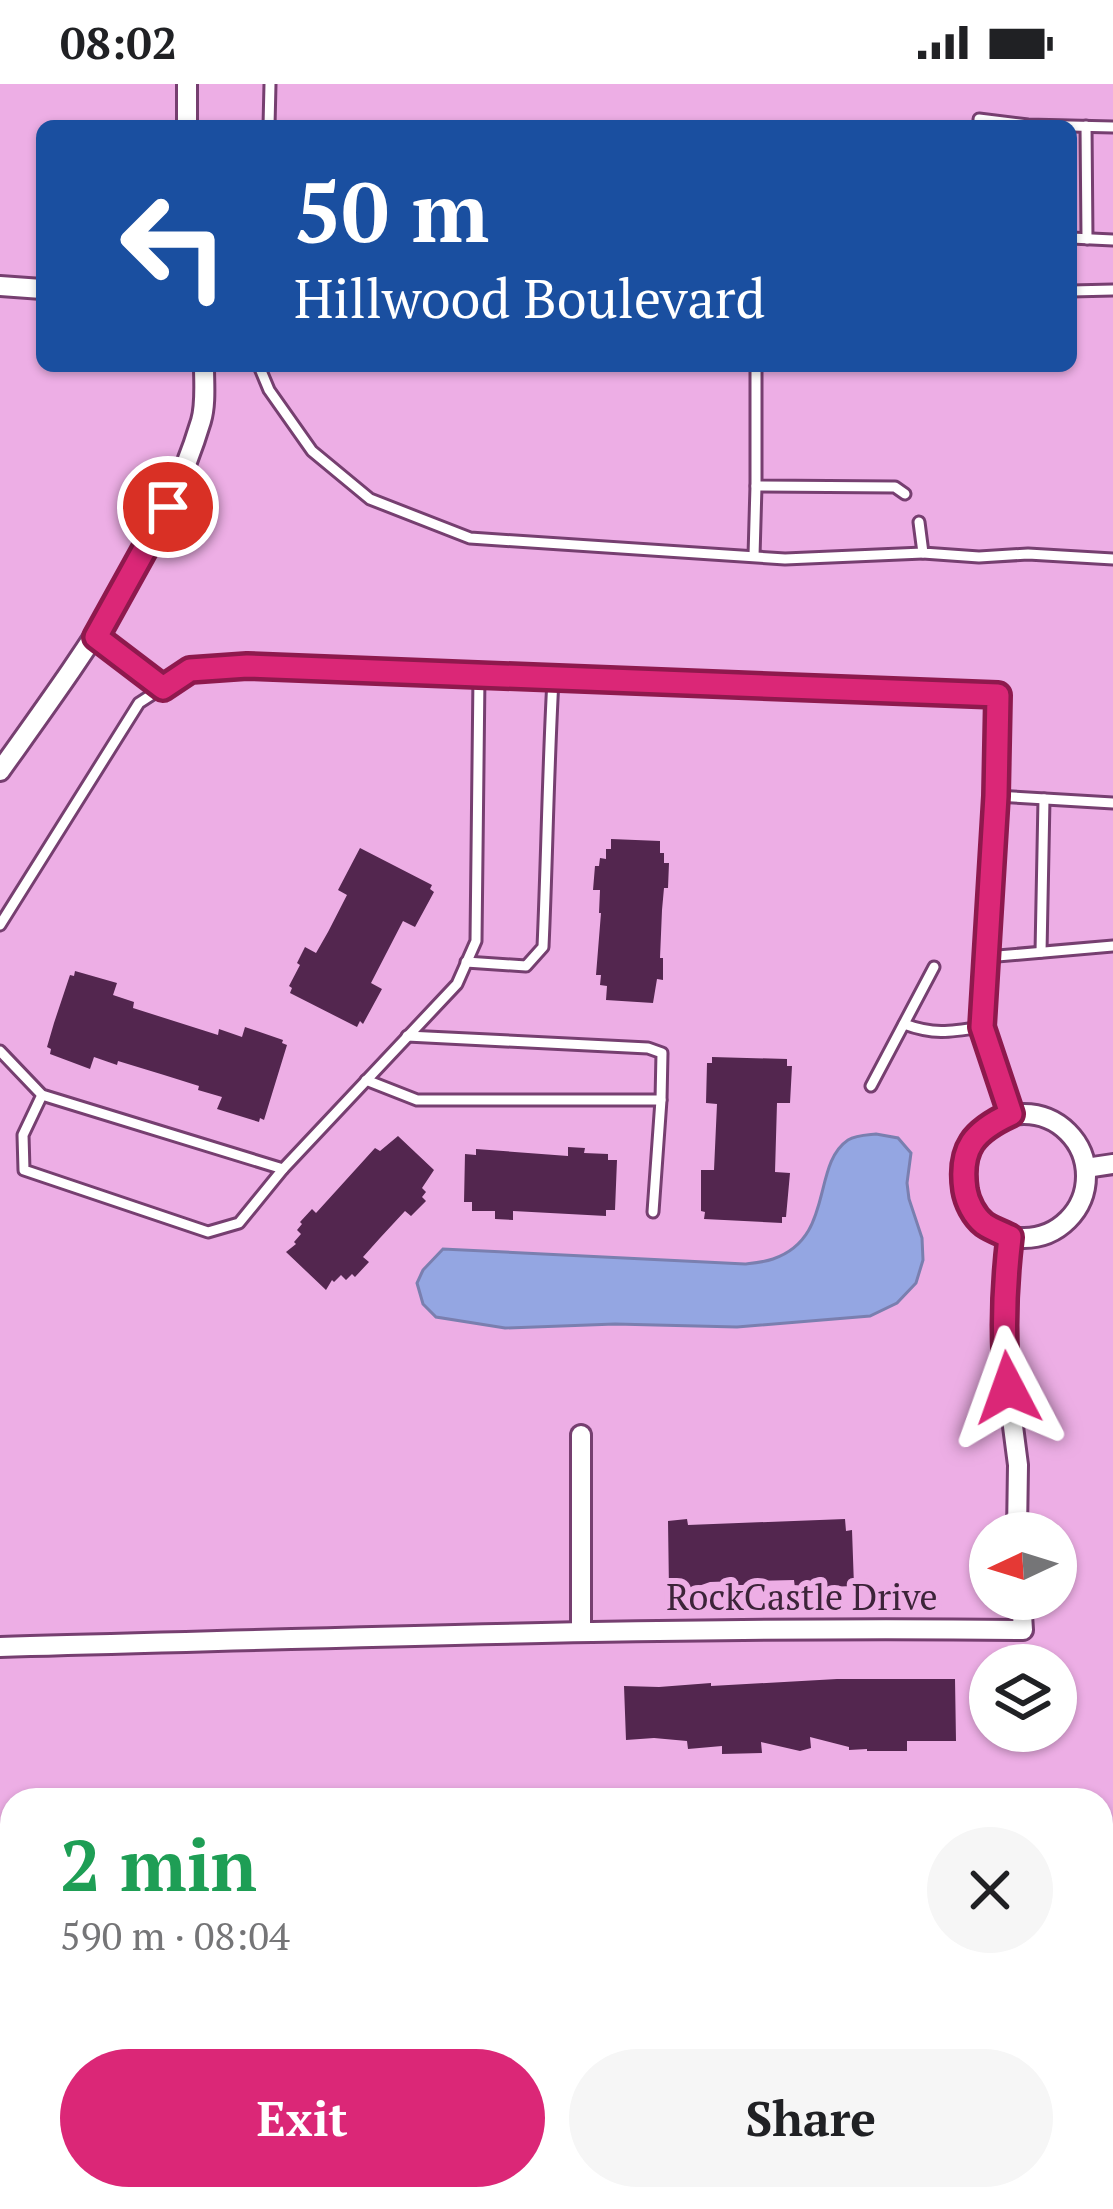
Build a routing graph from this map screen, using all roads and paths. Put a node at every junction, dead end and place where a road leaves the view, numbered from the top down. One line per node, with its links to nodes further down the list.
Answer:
1 (187, 84): 3 (street)
2 (271, 84): 4 (lane)
3 (187, 120)
4 (269, 120)
5 (1077, 126): 6 (lane)
6 (1086, 126): 7 (lane); 9 (lane)
7 (1113, 127)
8 (1077, 238): 9 (lane)
9 (1087, 239): 10 (lane)
10 (1113, 240)
11 (0, 286): 12 (street)
12 (36, 289)
13 (1113, 290): 14 (lane)
14 (1077, 291)
15 (204, 372): 24 (street)
16 (262, 372): 22 (lane)
17 (756, 372): 18 (lane)
18 (756, 486): 19 (lane); 22 (lane)
19 (905, 494)
20 (919, 522): 21 (lane)
21 (923, 553): 22 (lane); 23 (lane)
22 (754, 556)
23 (1113, 559)
24 (96, 637): 27 (lane); 28 (street)
25 (479, 676): 26 (lane); 27 (lane); 36 (lane)
26 (553, 680): 29 (lane); 36 (lane)
27 (163, 688): 32 (lane)
28 (0, 771)
29 (996, 796): 30 (lane); 35 (lane)
30 (1045, 799): 31 (lane); 34 (lane)
31 (1113, 803)
32 (0, 925)
33 (1113, 946): 34 (lane)
34 (1041, 952): 35 (lane)
35 (986, 957): 39 (lane)
36 (466, 962): 40 (lane)
37 (934, 968): 38 (lane)
38 (904, 1024): 39 (lane); 43 (lane)
39 (982, 1027): 46 (lane)
40 (407, 1036): 42 (lane); 45 (lane)
41 (0, 1051): 44 (lane)
42 (366, 1080): 45 (lane); 48 (lane)
43 (871, 1086)
44 (41, 1095): 48 (lane); 48 (lane)
45 (661, 1100): 50 (lane)
46 (1011, 1114): 49 (street); 51 (street)
47 (1113, 1164): 49 (street)
48 (283, 1168)
49 (1086, 1168): 51 (street)
50 (653, 1212)
51 (1010, 1237): 53 (street)
52 (580, 1435): 55 (street)
53 (1017, 1512)
54 (1022, 1620): 55 (street, RockCastle Drive)
55 (581, 1631): 56 (street, RockCastle Drive)
56 (0, 1647)

